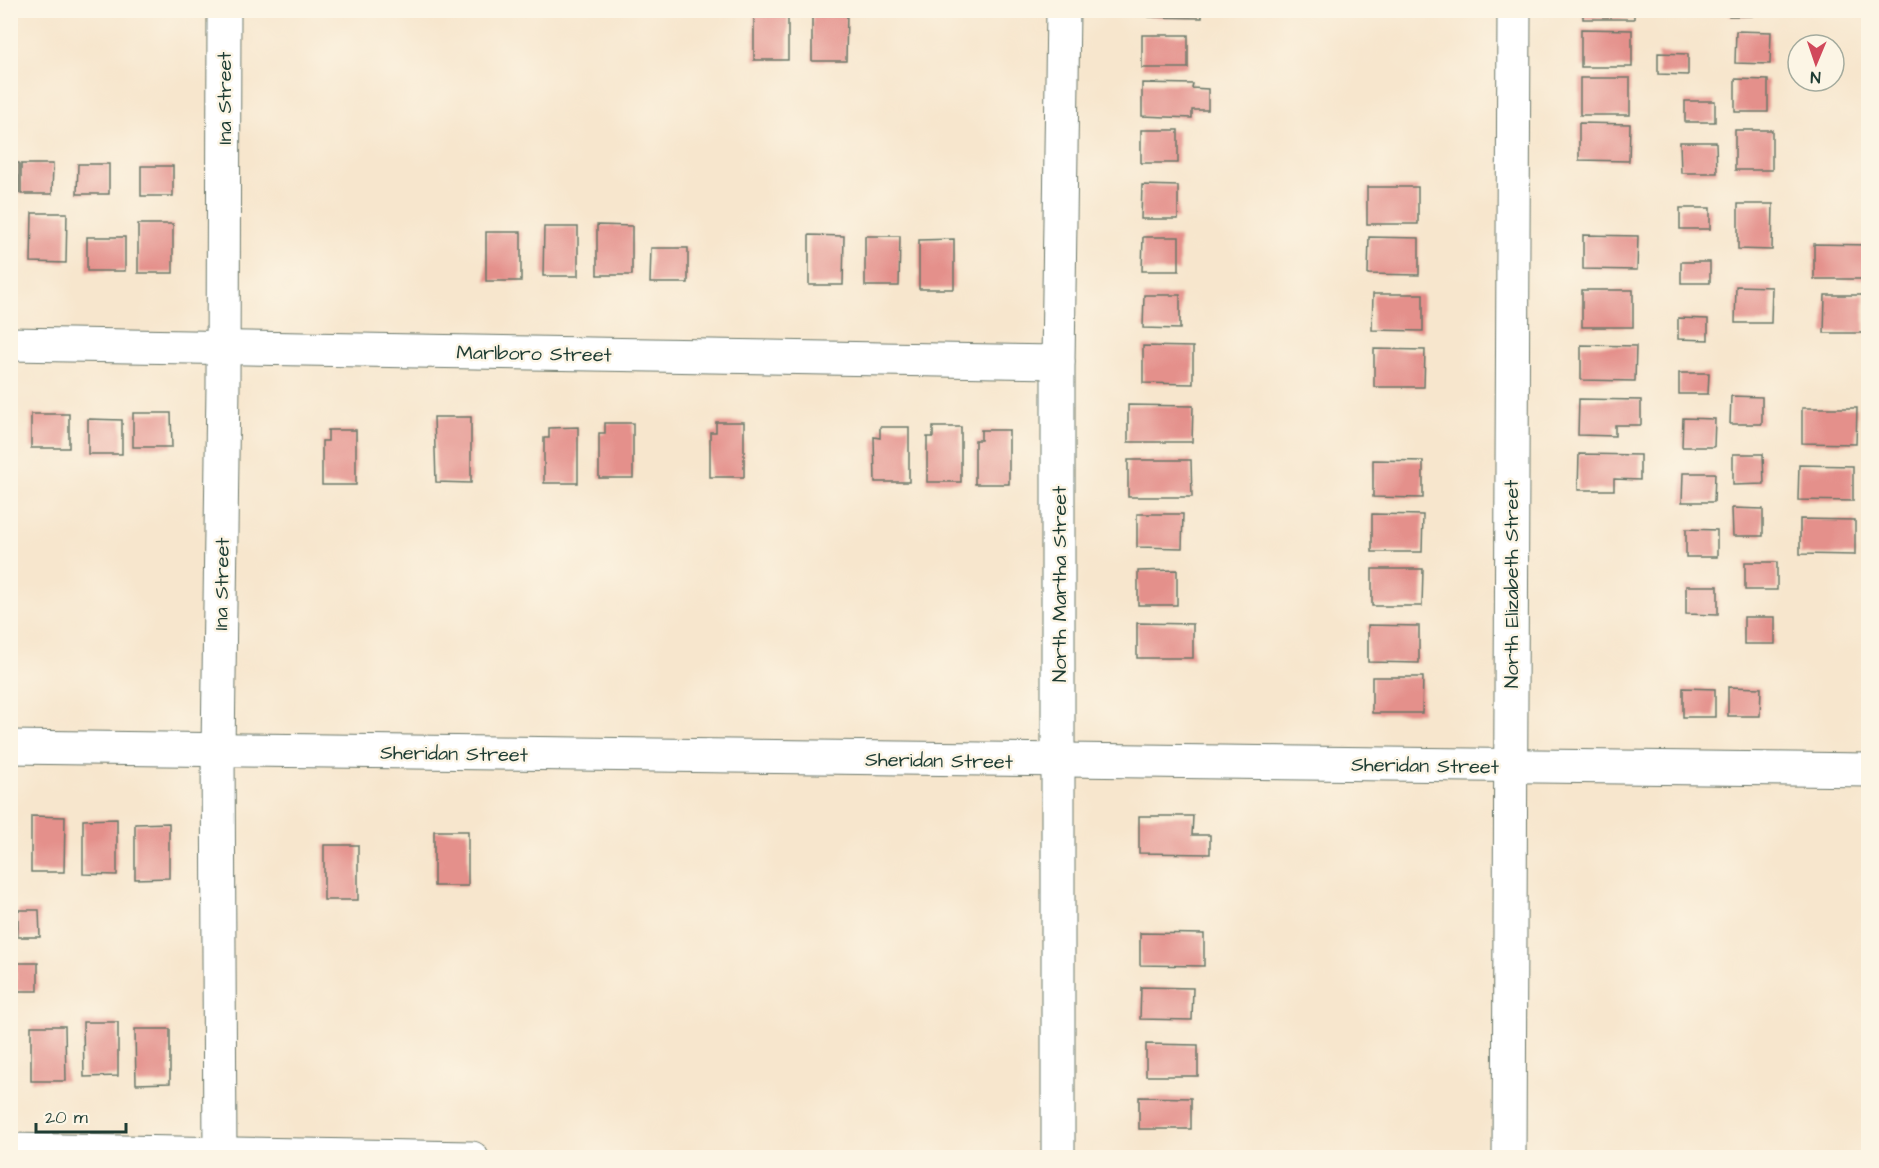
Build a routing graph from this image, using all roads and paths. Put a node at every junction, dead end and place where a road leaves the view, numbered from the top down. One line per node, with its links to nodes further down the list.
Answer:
1 (224, 10): 5 (street, Ina Street)
2 (1063, 10): 6 (street, North Martha Street)
3 (1514, 10): 10 (street, North Elizabeth Street)
4 (10, 344): 5 (street, Marlboro Street)
5 (223, 347): 6 (street, Marlboro Street); 8 (street, Ina Street)
6 (1058, 362): 9 (street, North Martha Street)
7 (10, 747): 8 (street, Sheridan Street)
8 (218, 750): 9 (street, Sheridan Street); 13 (street, Ina Street)
9 (1059, 761): 10 (street, Sheridan Street); 15 (street, North Martha Street)
10 (1510, 766): 11 (street, Sheridan Street); 16 (street, North Elizabeth Street)
11 (1869, 770)
12 (10, 1150): 13 (street)
13 (220, 1156): 14 (street)
14 (472, 1158)
15 (1058, 1158)
16 (1509, 1158)

